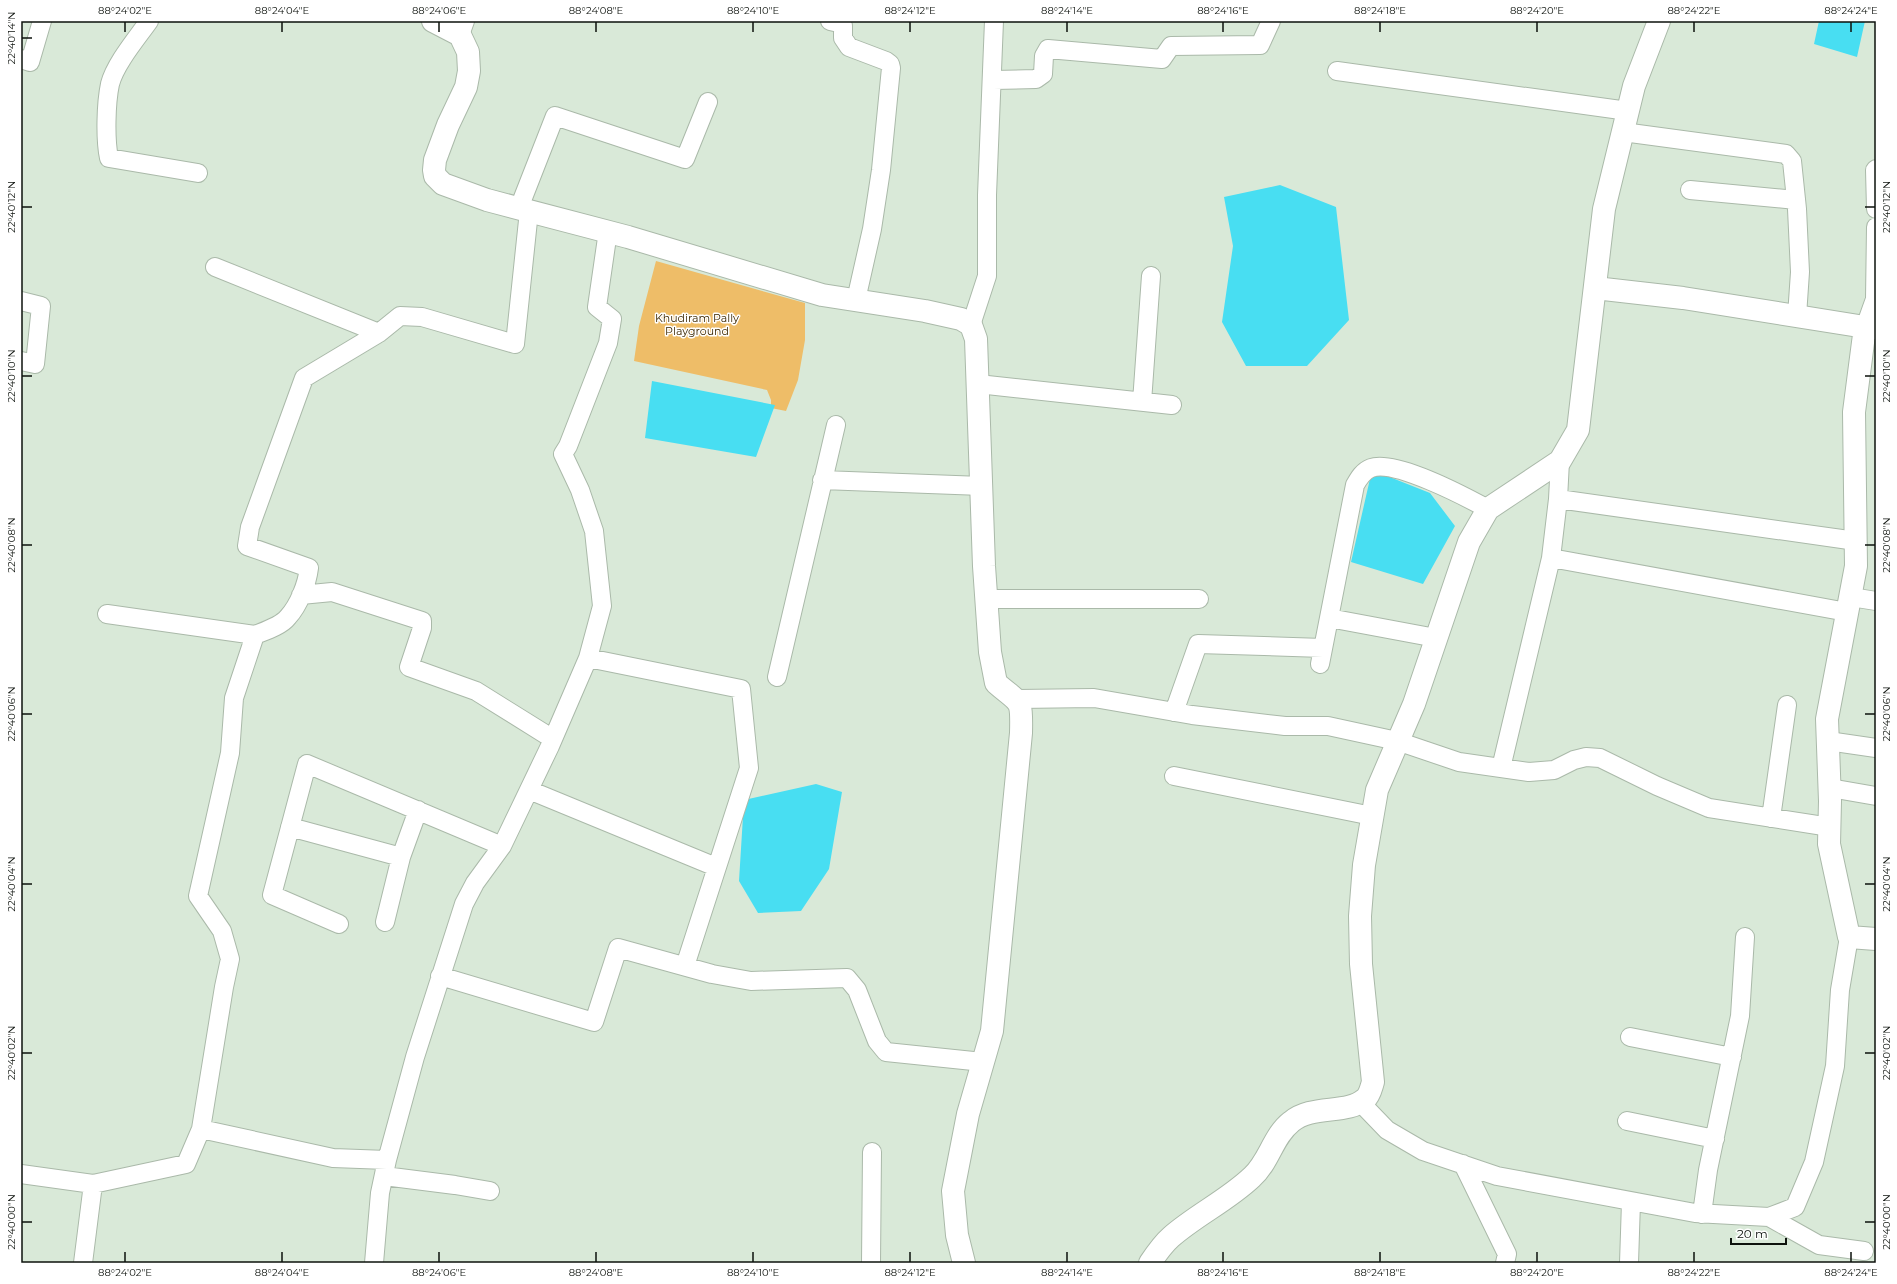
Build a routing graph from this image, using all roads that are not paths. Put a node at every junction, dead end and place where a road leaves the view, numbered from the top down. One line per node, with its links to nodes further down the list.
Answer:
1 (42, 21): 9 (street)
2 (149, 21): 15 (street)
3 (433, 21): 8 (street)
4 (830, 21): 27 (street)
5 (994, 21): 11 (street)
6 (1271, 21): 11 (street)
7 (1659, 21): 13 (street)
8 (463, 28): 18 (street)
9 (21, 59)
10 (1337, 71): 13 (street)
11 (992, 80): 29 (street)
12 (708, 102): 18 (street)
13 (1625, 122): 17 (street); 25 (street)
14 (1876, 169): 19 (street)
15 (198, 173)
16 (1690, 190): 17 (street)
17 (1796, 200): 28 (street)
18 (524, 209): 21 (street); 31 (street)
19 (1876, 209)
20 (1876, 228): 22 (street)
21 (608, 231): 27 (street); 53 (street)
22 (1876, 252): 30 (street)
23 (214, 267): 31 (street)
24 (1151, 276): 34 (street)
25 (1596, 288): 28 (street); 37 (street)
26 (21, 300): 32 (street)
27 (856, 300): 29 (street)
28 (1797, 316): 30 (street)
29 (971, 325): 33 (street)
30 (1870, 328): 42 (street)
31 (379, 333): 44 (street)
32 (21, 361)
33 (978, 384): 34 (street); 39 (street)
34 (1142, 402): 35 (street)
35 (1172, 405)
36 (836, 425): 38 (street)
37 (1560, 461): 40 (street); 41 (street)
38 (822, 480): 39 (street); 54 (street)
39 (982, 486): 45 (street)
40 (1558, 499): 42 (street); 43 (street)
41 (1488, 509): 50 (street); 52 (street)
42 (1856, 541): 48 (street)
43 (1551, 558): 48 (street); 62 (street)
44 (301, 595): 51 (street); 58 (street)
45 (987, 599): 46 (street); 55 (street)
46 (1199, 599)
47 (1876, 601): 48 (street)
48 (1849, 604): 60 (street)
49 (107, 614): 51 (street)
50 (1329, 618): 52 (street); 57 (street)
51 (255, 635): 87 (street)
52 (1436, 638): 59 (street)
53 (588, 658): 58 (street); 74 (street)
54 (777, 677)
55 (1018, 699): 57 (street); 84 (street)
56 (1787, 705): 69 (street)
57 (1174, 712): 59 (street)
58 (553, 739): 65 (street)
59 (1397, 741): 62 (street); 68 (street)
60 (1828, 741): 61 (street); 64 (street)
61 (1876, 748)
62 (1501, 768): 69 (street)
63 (1174, 776): 68 (street)
64 (1830, 788): 66 (street); 71 (street)
65 (529, 790): 72 (street); 74 (street)
66 (1876, 796)
67 (418, 810): 70 (street); 72 (street); 73 (street)
68 (1372, 816): 85 (street)
69 (1771, 818): 71 (street)
70 (290, 828): 73 (street); 76 (street)
71 (1830, 828): 78 (street)
72 (502, 846): 81 (street)
73 (401, 857): 75 (street)
74 (716, 867): 80 (street)
75 (385, 922)
76 (339, 924)
77 (1745, 937): 83 (street)
78 (1849, 937): 79 (street); 97 (street)
79 (1876, 939)
80 (685, 966): 81 (street); 84 (street)
81 (440, 976): 91 (street)
82 (1630, 1037): 83 (street)
83 (1732, 1057): 88 (street)
84 (983, 1062): 102 (street)
85 (1360, 1102): 90 (street); 103 (street)
86 (1626, 1121): 88 (street)
87 (201, 1129): 91 (street); 93 (street)
88 (1715, 1139): 96 (street)
89 (872, 1152): 101 (street)
90 (1463, 1164): 95 (street); 104 (street)
91 (386, 1168): 94 (street); 100 (street)
92 (21, 1174): 93 (street)
93 (92, 1184): 99 (street)
94 (490, 1191)
95 (1631, 1202): 96 (street); 105 (street)
96 (1702, 1214): 97 (street)
97 (1769, 1217): 98 (street)
98 (1864, 1251)
99 (83, 1263)
100 (374, 1263)
101 (870, 1263)
102 (964, 1263)
103 (1150, 1263)
104 (1506, 1263)
105 (1629, 1263)

